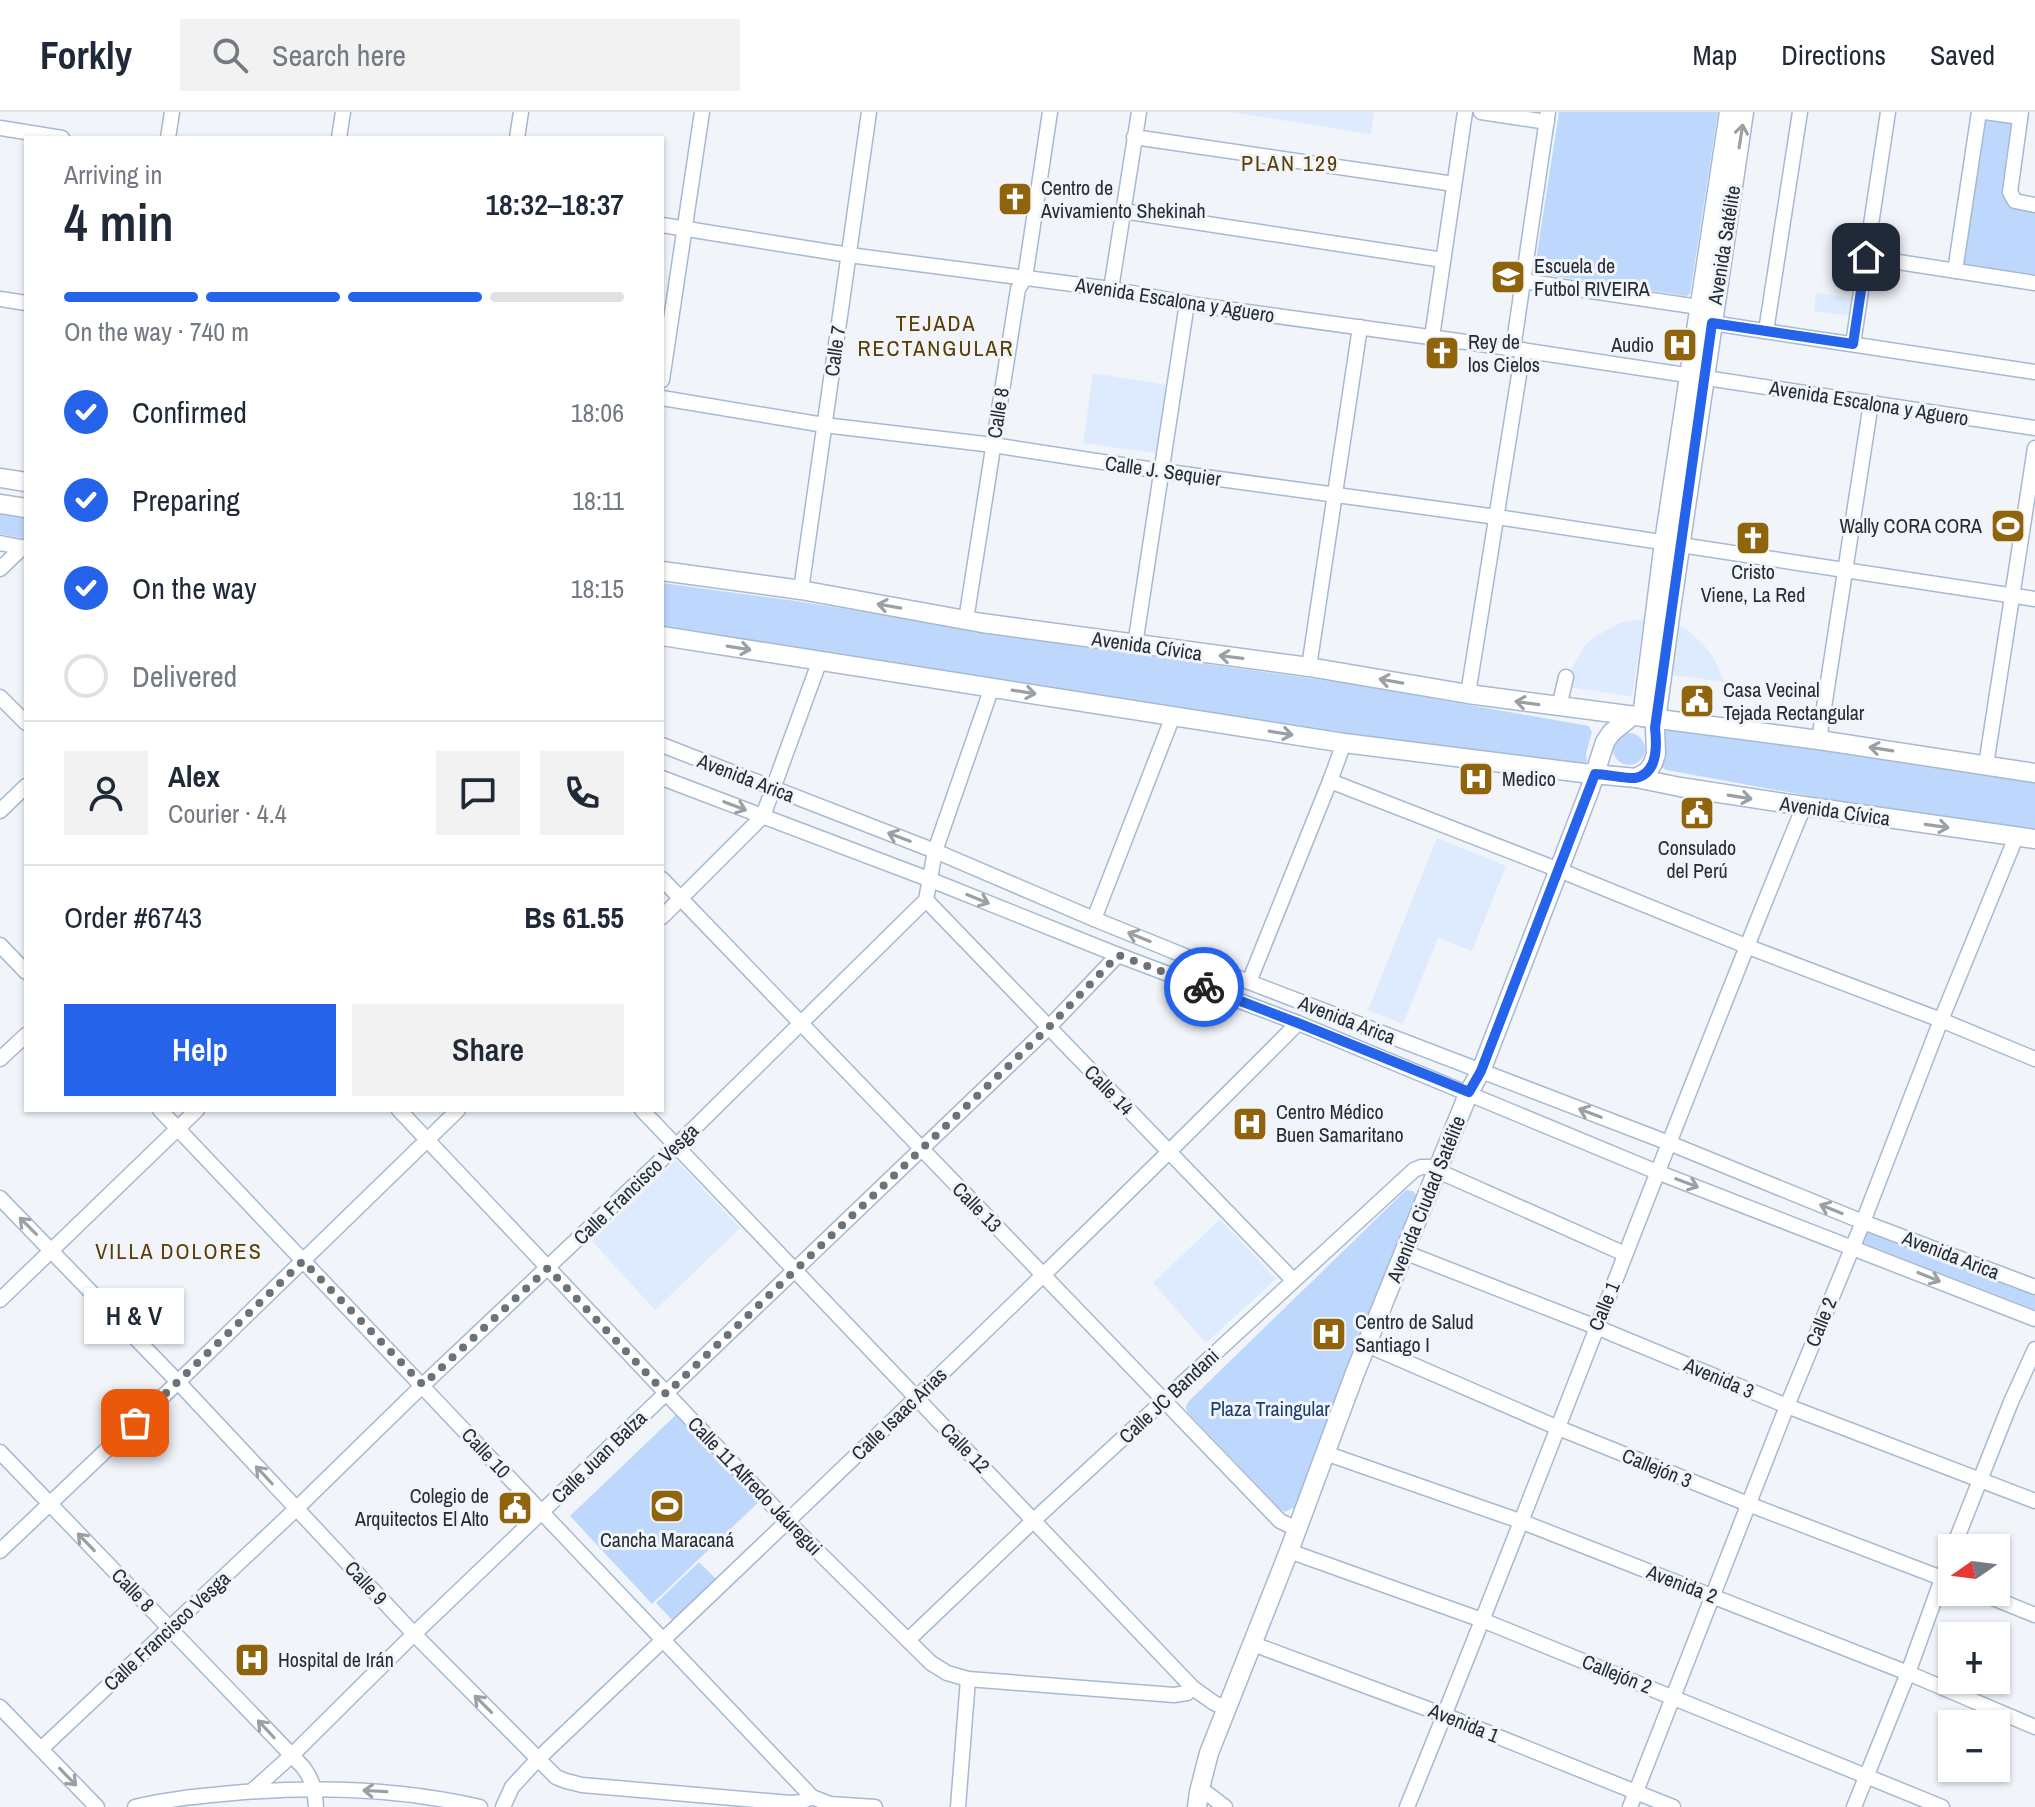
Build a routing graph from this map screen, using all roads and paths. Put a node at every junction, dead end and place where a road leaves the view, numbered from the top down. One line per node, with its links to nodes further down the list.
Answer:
1 (172, 112): 20 (street)
2 (343, 112): 21 (street)
3 (521, 112): 22 (street)
4 (702, 112): 28 (street)
5 (869, 112): 29 (street, Calle 7)
6 (1050, 112): 33 (street, Calle 8)
7 (1139, 112): 23 (street)
8 (1465, 112): 24 (street)
9 (1481, 112): 17 (street)
10 (1729, 112): 40 (main road, Avenida Satélite)
11 (1744, 112): 40 (main road, Avenida Satélite, one-way to 11)
12 (1800, 112): 42 (street)
13 (1888, 112): 30 (street)
14 (1979, 112): 32 (street)
15 (1985, 112): 16 (street)
16 (2020, 114): 25 (street)
17 (1548, 117): 34 (street)
18 (1, 133): 19 (street)
19 (38, 136)
20 (168, 136)
21 (339, 136)
22 (517, 136)
23 (1134, 137): 24 (street); 26 (street)
24 (1454, 184): 31 (street)
25 (2035, 205)
26 (1123, 211): 31 (street); 36 (street)
27 (664, 225): 28 (street, Avenida Escalona y Aguero)
28 (685, 228): 29 (street, Avenida Escalona y Aguero); 46 (street)
29 (849, 255): 33 (street, Avenida Escalona y Aguero); 51 (street, Calle 7)
30 (1866, 257): 32 (street); 44 (street)
31 (1443, 260): 43 (street)
32 (1955, 271): 35 (street)
33 (1025, 278): 36 (street, Avenida Escalona y Aguero); 53 (street, Calle 8)
34 (1523, 281): 40 (street); 45 (street)
35 (2035, 283)
36 (1111, 289): 39 (street, Avenida Escalona y Aguero)
37 (0, 299): 38 (street)
38 (24, 303)
39 (1187, 303): 41 (street, Avenida Escalona y Aguero); 55 (street)
40 (1702, 317): 42 (street); 48 (main road, Avenida Satélite)
41 (1360, 327): 43 (street, Avenida Escalona y Aguero); 58 (street)
42 (1766, 331): 44 (street)
43 (1432, 337): 45 (street, Avenida Escalona y Aguero)
44 (1853, 344): 47 (street)
45 (1518, 350): 48 (street, Avenida Escalona y Aguero); 61 (street)
46 (664, 367)
47 (2035, 372)
48 (1696, 377): 50 (street, Avenida Escalona y Aguero); 63 (main road)
49 (664, 398): 51 (street, Calle J. Sequier)
50 (1871, 403): 52 (street, Avenida Escalona y Aguero); 66 (street)
51 (824, 425): 53 (street, Calle J. Sequier); 68 (street, Calle 7)
52 (2035, 428)
53 (993, 445): 55 (street, Calle J. Sequier); 71 (street, Calle 8)
54 (2035, 448): 69 (street)
55 (1161, 471): 58 (street, Calle J. Sequier); 73 (street)
56 (0, 478): 57 (main road)
57 (24, 482)
58 (1335, 495): 61 (street, Calle J. Sequier); 75 (street)
59 (0, 504): 60 (main road)
60 (24, 508)
61 (1497, 517): 63 (street, Calle J. Sequier); 78 (street)
62 (0, 543): 64 (street)
63 (1672, 544): 66 (street); 82 (main road)
64 (24, 548): 65 (street)
65 (0, 569)
66 (1845, 569): 69 (street); 84 (street)
67 (664, 571): 68 (main road, Avenida Cívica)
68 (801, 590): 71 (main road, Avenida Cívica, one-way to 68)
69 (2013, 595): 70 (street); 87 (street)
70 (2035, 599)
71 (966, 620): 73 (main road, Avenida Cívica)
72 (664, 636): 74 (main road, one-way to 74)
73 (1135, 645): 75 (main road, Avenida Cívica, one-way to 73)
74 (820, 660): 77 (main road); 94 (street)
75 (1309, 667): 78 (main road, Avenida Cívica, one-way to 75)
76 (1566, 677): 80 (street)
77 (992, 687): 81 (main road, one-way to 81); 100 (street)
78 (1468, 694): 80 (main road, Avenida Cívica, one-way to 78)
79 (0, 697): 83 (street)
80 (1559, 707): 82 (main road, Avenida Cívica)
81 (1173, 716): 85 (main road, one-way to 85); 107 (street)
82 (1644, 717): 84 (main road, Avenida Cívica); 89 (main road, Avenida Ciudad Satélite); 90 (main road)
83 (24, 721)
84 (1819, 740): 87 (main road, Avenida Cívica, one-way to 84)
85 (1344, 743): 89 (main road); 92 (street)
86 (664, 746): 94 (street, Avenida Arica)
87 (1986, 765): 88 (main road, Avenida Cívica)
88 (2035, 773)
89 (1595, 774): 90 (main road, Avenida Cívica); 101 (main road, Avenida Ciudad Satélite)
90 (1636, 778): 95 (main road, Avenida Cívica, one-way to 95)
91 (664, 779): 97 (street, Avenida Arica, one-way to 97)
92 (1330, 781): 101 (street); 112 (street)
93 (24, 788): 96 (street)
94 (772, 788): 97 (street); 100 (street, Avenida Arica, one-way to 94)
95 (1804, 806): 98 (main road, Avenida Cívica, one-way to 98); 109 (street, Calle 1)
96 (0, 811)
97 (763, 816): 102 (street, Avenida Arica); 104 (street)
98 (2016, 837): 99 (main road, Avenida Cívica); 113 (street, Calle 2)
99 (2035, 839)
100 (935, 851): 102 (street); 107 (street, Avenida Arica)
101 (1559, 870): 109 (street); 120 (main road, Avenida Ciudad Satélite)
102 (931, 880): 105 (street); 110 (street, Avenida Arica, one-way to 110)
103 (664, 881): 104 (street, Calle 13)
104 (682, 899): 106 (street); 115 (street, Calle 13)
105 (926, 900): 115 (street, Calle Francisco Vesga); 116 (street, Calle 14)
106 (664, 915)
107 (1094, 919): 112 (street, Avenida Arica, one-way to 107)
108 (0, 945): 111 (street)
109 (1746, 946): 113 (street); 129 (street, Calle 1)
110 (1118, 955): 114 (street, Avenida Arica); 116 (street, Calle Juan Balza)
111 (24, 970)
112 (1249, 982): 120 (street, Avenida Arica)
113 (1941, 1020): 119 (street); 136 (street, Calle 2)
114 (1298, 1023): 121 (street, Avenida Arica); 132 (street, Calle Isaac Arias)
115 (801, 1025): 130 (street, Calle Francisco Vesga); 131 (street, Calle 13)
116 (1049, 1027): 131 (street, Calle Juan Balza); 132 (street, Calle 14)
117 (24, 1037): 118 (street)
118 (0, 1059)
119 (2035, 1059)
120 (1481, 1071): 121 (main road, Avenida Ciudad Satélite); 129 (street, Avenida Arica, one-way to 120)
121 (1469, 1092): 133 (main road, Avenida Ciudad Satélite); 134 (street, Avenida Arica)
122 (162, 1112): 127 (street, Calle 10)
123 (195, 1112): 127 (street)
124 (401, 1112): 128 (street, Calle 11 Alfredo Jáuregui)
125 (456, 1112): 128 (street)
126 (644, 1112): 130 (street, Calle 12)
127 (177, 1129): 138 (street); 141 (street, Calle 10)
128 (427, 1140): 141 (street); 142 (street, Calle 11 Alfredo Jáuregui)
129 (1669, 1143): 134 (street, Calle 1); 136 (street, Avenida Arica, one-way to 129)
130 (676, 1146): 142 (street, Calle Francisco Vesga); 143 (street, Calle 12)
131 (921, 1149): 143 (street, Calle Juan Balza); 144 (street, Calle 13)
132 (1170, 1152): 144 (street, Calle Isaac Arias); 145 (street, Calle 14)
133 (1438, 1171): 139 (main road, Avenida Ciudad Satélite); 140 (street); 145 (street, Calle JC Bandani)
134 (1657, 1172): 137 (street, Avenida Arica, one-way to 137); 140 (street, Calle 1)
135 (0, 1198): 138 (street, Calle 9, one-way to 135)
136 (1863, 1222): 137 (street, Calle 2); 146 (street, Avenida Arica)
137 (1852, 1247): 148 (street, Avenida Arica, one-way to 148); 157 (street, Calle 2)
138 (51, 1250): 147 (street); 152 (street, Calle 9)
139 (1404, 1252): 149 (street, Avenida 3); 150 (main road, Avenida Ciudad Satélite)
140 (1625, 1254): 149 (street, Calle 1)
141 (303, 1261): 152 (street); 153 (street, Calle 10)
142 (548, 1268): 153 (street, Calle Francisco Vesga); 154 (street, Calle 11 Alfredo Jáuregui)
143 (795, 1272): 154 (street, Calle Juan Balza); 155 (street, Calle 12)
144 (1043, 1276): 155 (street, Calle Isaac Arias); 156 (street, Calle 13)
145 (1293, 1280): 156 (street, Calle JC Bandani)
146 (2035, 1287)
147 (0, 1300)
148 (2035, 1319)
149 (1596, 1327): 157 (street, Avenida 3); 158 (street, Calle 1)
150 (1367, 1345): 158 (street, Callejón 3); 160 (main road, Avenida Ciudad Satélite)
151 (2035, 1349): 161 (street)
152 (178, 1382): 163 (street); 165 (street, Calle 9, one-way to 152)
153 (423, 1385): 165 (street, Calle Francisco Vesga); 166 (street, Calle 10)
154 (666, 1394): 166 (street, Calle Juan Balza); 169 (street, Calle 11 Alfredo Jáuregui)
155 (917, 1397): 167 (street, Calle 12); 169 (street, Calle Isaac Arias)
156 (1165, 1401): 167 (street, Calle JC Bandani); 170 (street, Calle 13)
157 (1787, 1406): 161 (street, Avenida 3); 164 (street, Calle 2)
158 (1556, 1427): 164 (street, Callejón 3); 168 (street, Calle 1)
159 (0, 1452): 163 (street, Calle 8)
160 (1325, 1453): 168 (street, Avenida 2); 170 (main road, Avenida Ciudad Satélite)
161 (1981, 1480): 162 (street, Avenida 3); 171 (street)
162 (2035, 1501)
163 (49, 1504): 172 (street); 180 (street, Calle 8, one-way to 163)
164 (1748, 1504): 174 (street, Callejón 3); 175 (street, Calle 2)
165 (296, 1509): 180 (street, Calle Francisco Vesga); 181 (street, Calle 9)
166 (541, 1513): 181 (street, Calle Juan Balza); 182 (street, Calle 10)
167 (1034, 1520): 183 (street, Calle JC Bandani); 187 (street, Calle 12)
168 (1520, 1521): 175 (street, Avenida 2); 179 (street, Calle 1)
169 (788, 1522): 182 (street, Calle Isaac Arias); 183 (street, Calle 11 Alfredo Jáuregui)
170 (1297, 1529): 173 (main road, Avenida Ciudad Satélite)
171 (1959, 1534)
172 (0, 1551)
173 (1289, 1551): 179 (street, Callejón 2); 184 (main road, Avenida Ciudad Satélite)
174 (1938, 1576)
175 (1713, 1596): 185 (street, Avenida 2); 188 (street, Calle 2)
176 (1938, 1601): 185 (street)
177 (2010, 1605): 178 (street)
178 (2035, 1615)
179 (1482, 1620): 188 (street, Callejón 2); 191 (street, Calle 1)
180 (171, 1628): 193 (street, Calle Francisco Vesga); 194 (street, Calle 8, one-way to 180)
181 (414, 1634): 194 (street, Calle Juan Balza); 195 (street, Calle 9, one-way to 181)
182 (664, 1639): 195 (street, Calle Isaac Arias); 200 (street, Calle 10)
183 (908, 1640): 186 (street, Calle 11 Alfredo Jáuregui)
184 (1253, 1644): 190 (main road, Avenida Ciudad Satélite); 191 (street, Avenida 1)
185 (1908, 1673): 192 (street, Avenida 2); 196 (street)
186 (968, 1679): 187 (street, Calle 11 Alfredo Jáuregui); 211 (street)
187 (1193, 1688): 190 (street, Calle 12)
188 (1674, 1697): 196 (street, Callejón 2); 199 (street, Calle 2)
189 (0, 1707): 193 (street)
190 (1227, 1709): 201 (main road, Avenida Ciudad Satélite)
191 (1444, 1715): 199 (street, Avenida 1); 213 (street, Calle 1)
192 (2035, 1727)
193 (41, 1749): 205 (street, one-way to 205)
194 (291, 1756): 197 (street, Calle 8); 198 (street, Calle Juan Balza)
195 (538, 1759): 204 (street, Calle 9); 209 (street, Calle Isaac Arias)
196 (1867, 1776): 216 (street); 217 (street, Callejón 2)
197 (315, 1788): 198 (street); 203 (street, one-way to 197); 207 (street)
198 (252, 1791): 202 (street)
199 (1635, 1792): 214 (street, Calle 2); 215 (street, Avenida 1)
200 (812, 1797): 204 (street, Calle 9); 210 (street, Calle 9)
201 (1198, 1800): 212 (street)
202 (191, 1802): 206 (street)
203 (441, 1802): 208 (street)
204 (722, 1802)
205 (97, 1807)
206 (135, 1807)
207 (316, 1807)
208 (480, 1807)
209 (503, 1807)
210 (875, 1807)
211 (958, 1807)
212 (1225, 1807)
213 (1407, 1807)
214 (1630, 1807)
215 (1673, 1807)
216 (1854, 1807)
217 (1942, 1807)

